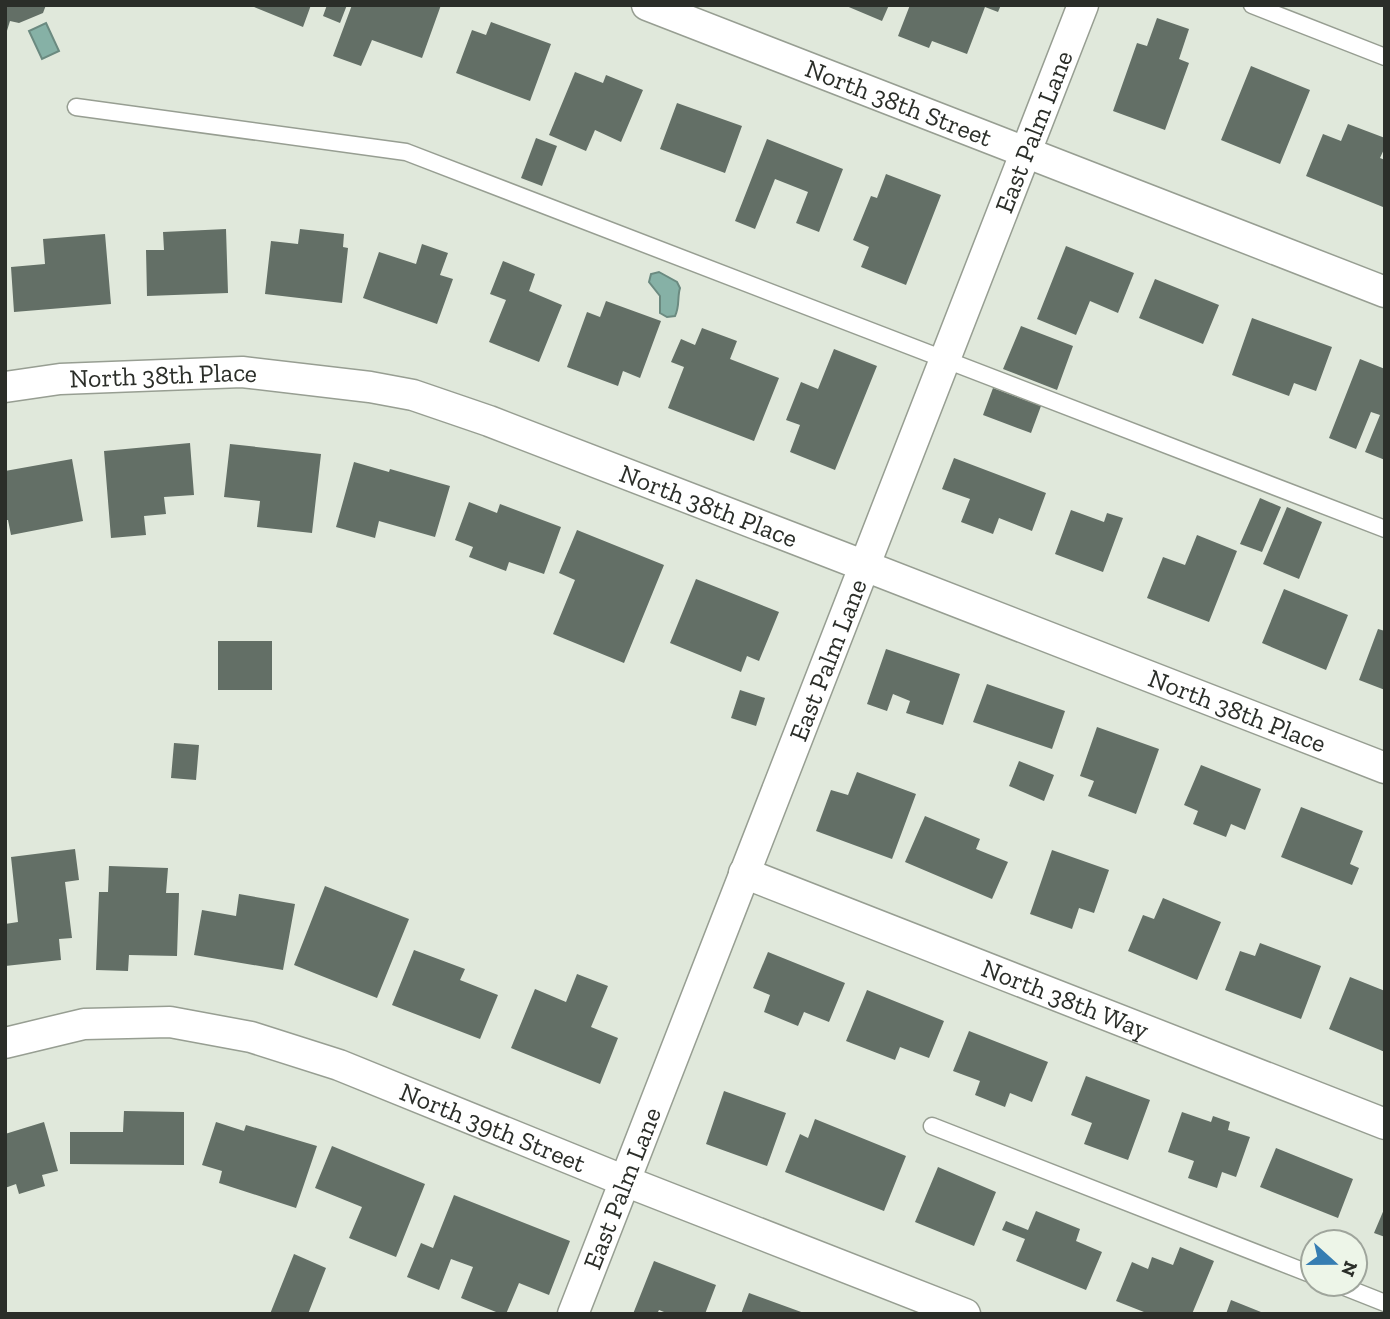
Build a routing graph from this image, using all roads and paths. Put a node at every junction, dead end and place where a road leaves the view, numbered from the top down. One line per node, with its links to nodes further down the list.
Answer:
1 (647, 5): 6 (street, North 38th Street)
2 (1083, 5): 6 (street, East Palm Lane)
3 (1252, 5): 4 (lane)
4 (1385, 57)
5 (76, 107): 8 (lane)
6 (1026, 152): 7 (street, North 38th Street); 8 (street, East Palm Lane)
7 (1385, 292)
8 (946, 361): 10 (lane); 11 (street, East Palm Lane)
9 (5, 387): 11 (street, North 38th Place)
10 (1385, 530)
11 (865, 566): 12 (street, North 38th Place); 13 (street, East Palm Lane)
12 (1385, 768)
13 (744, 873): 15 (street, North 38th Way); 17 (street, East Palm Lane)
14 (5, 1043): 17 (street, North 39th Street)
15 (1385, 1124)
16 (932, 1126): 18 (lane)
17 (625, 1181): 19 (street, East Palm Lane); 20 (street, North 39th Street)
18 (1299, 1270)
19 (573, 1314)
20 (965, 1314)

